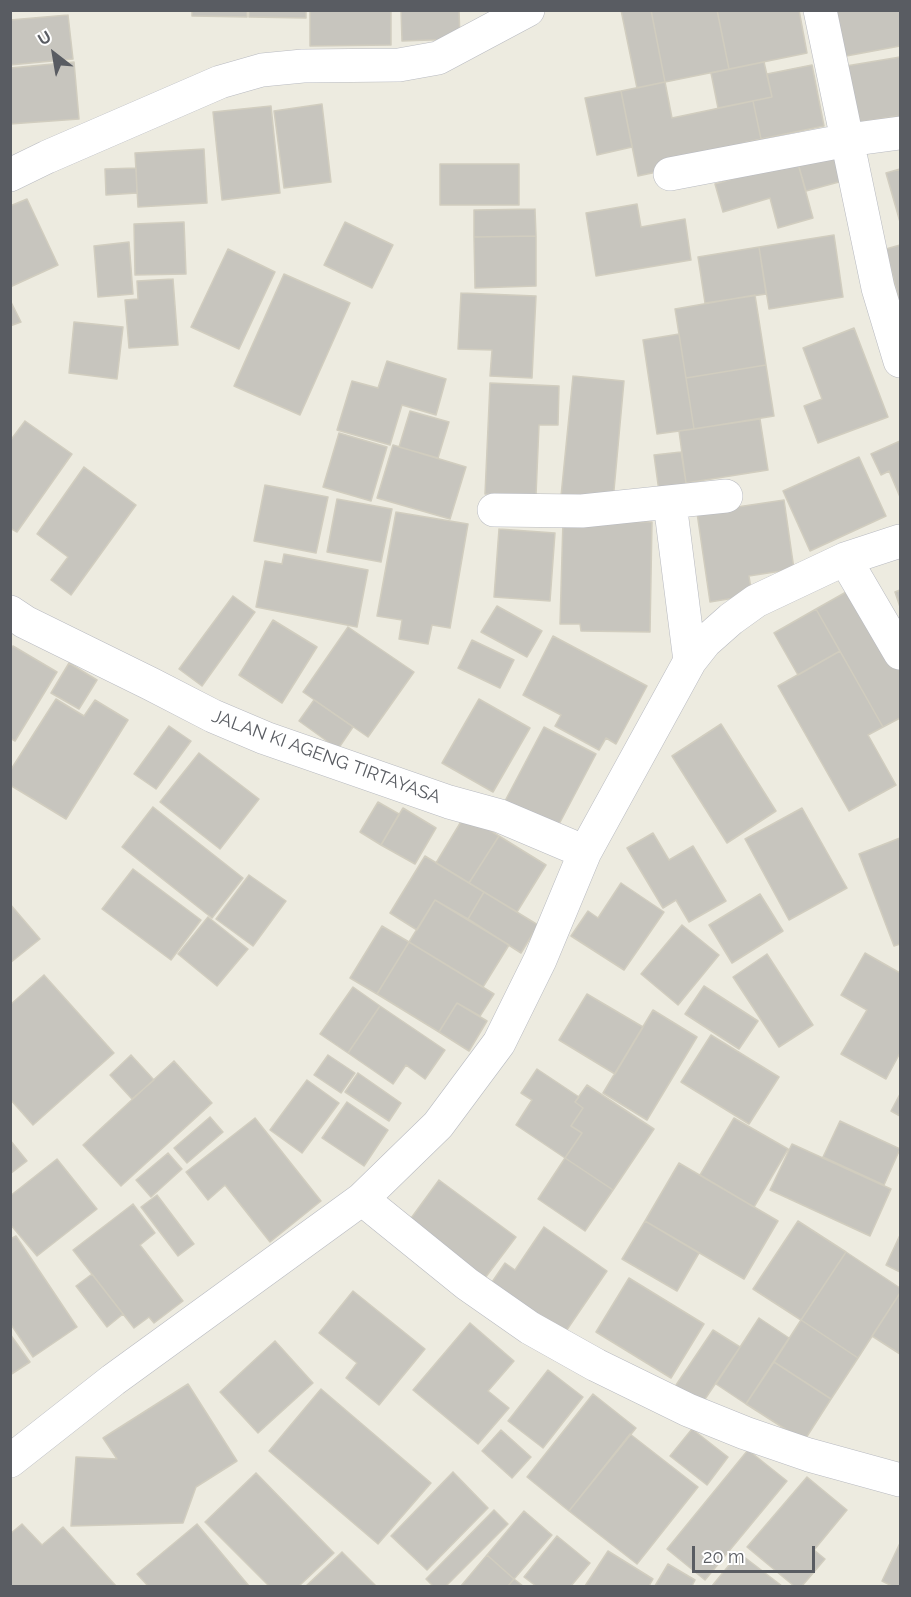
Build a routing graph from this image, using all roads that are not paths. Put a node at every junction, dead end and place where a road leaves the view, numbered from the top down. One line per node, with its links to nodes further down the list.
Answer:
1 (528, 10): 6 (street)
2 (820, 10): 4 (street)
3 (900, 133): 4 (street)
4 (848, 140): 5 (street); 7 (street)
5 (670, 174)
6 (10, 175)
7 (900, 361)
8 (726, 496): 9 (street)
9 (670, 503): 10 (street); 15 (street)
10 (494, 510)
11 (900, 541): 12 (street)
12 (845, 559): 14 (street); 15 (street)
13 (10, 612): 16 (street, JALAN KI AGENG TIRTAYASA)
14 (900, 654)
15 (690, 661): 16 (street)
16 (585, 852): 17 (street)
17 (362, 1199): 18 (street); 19 (street)
18 (10, 1461)
19 (900, 1480)

